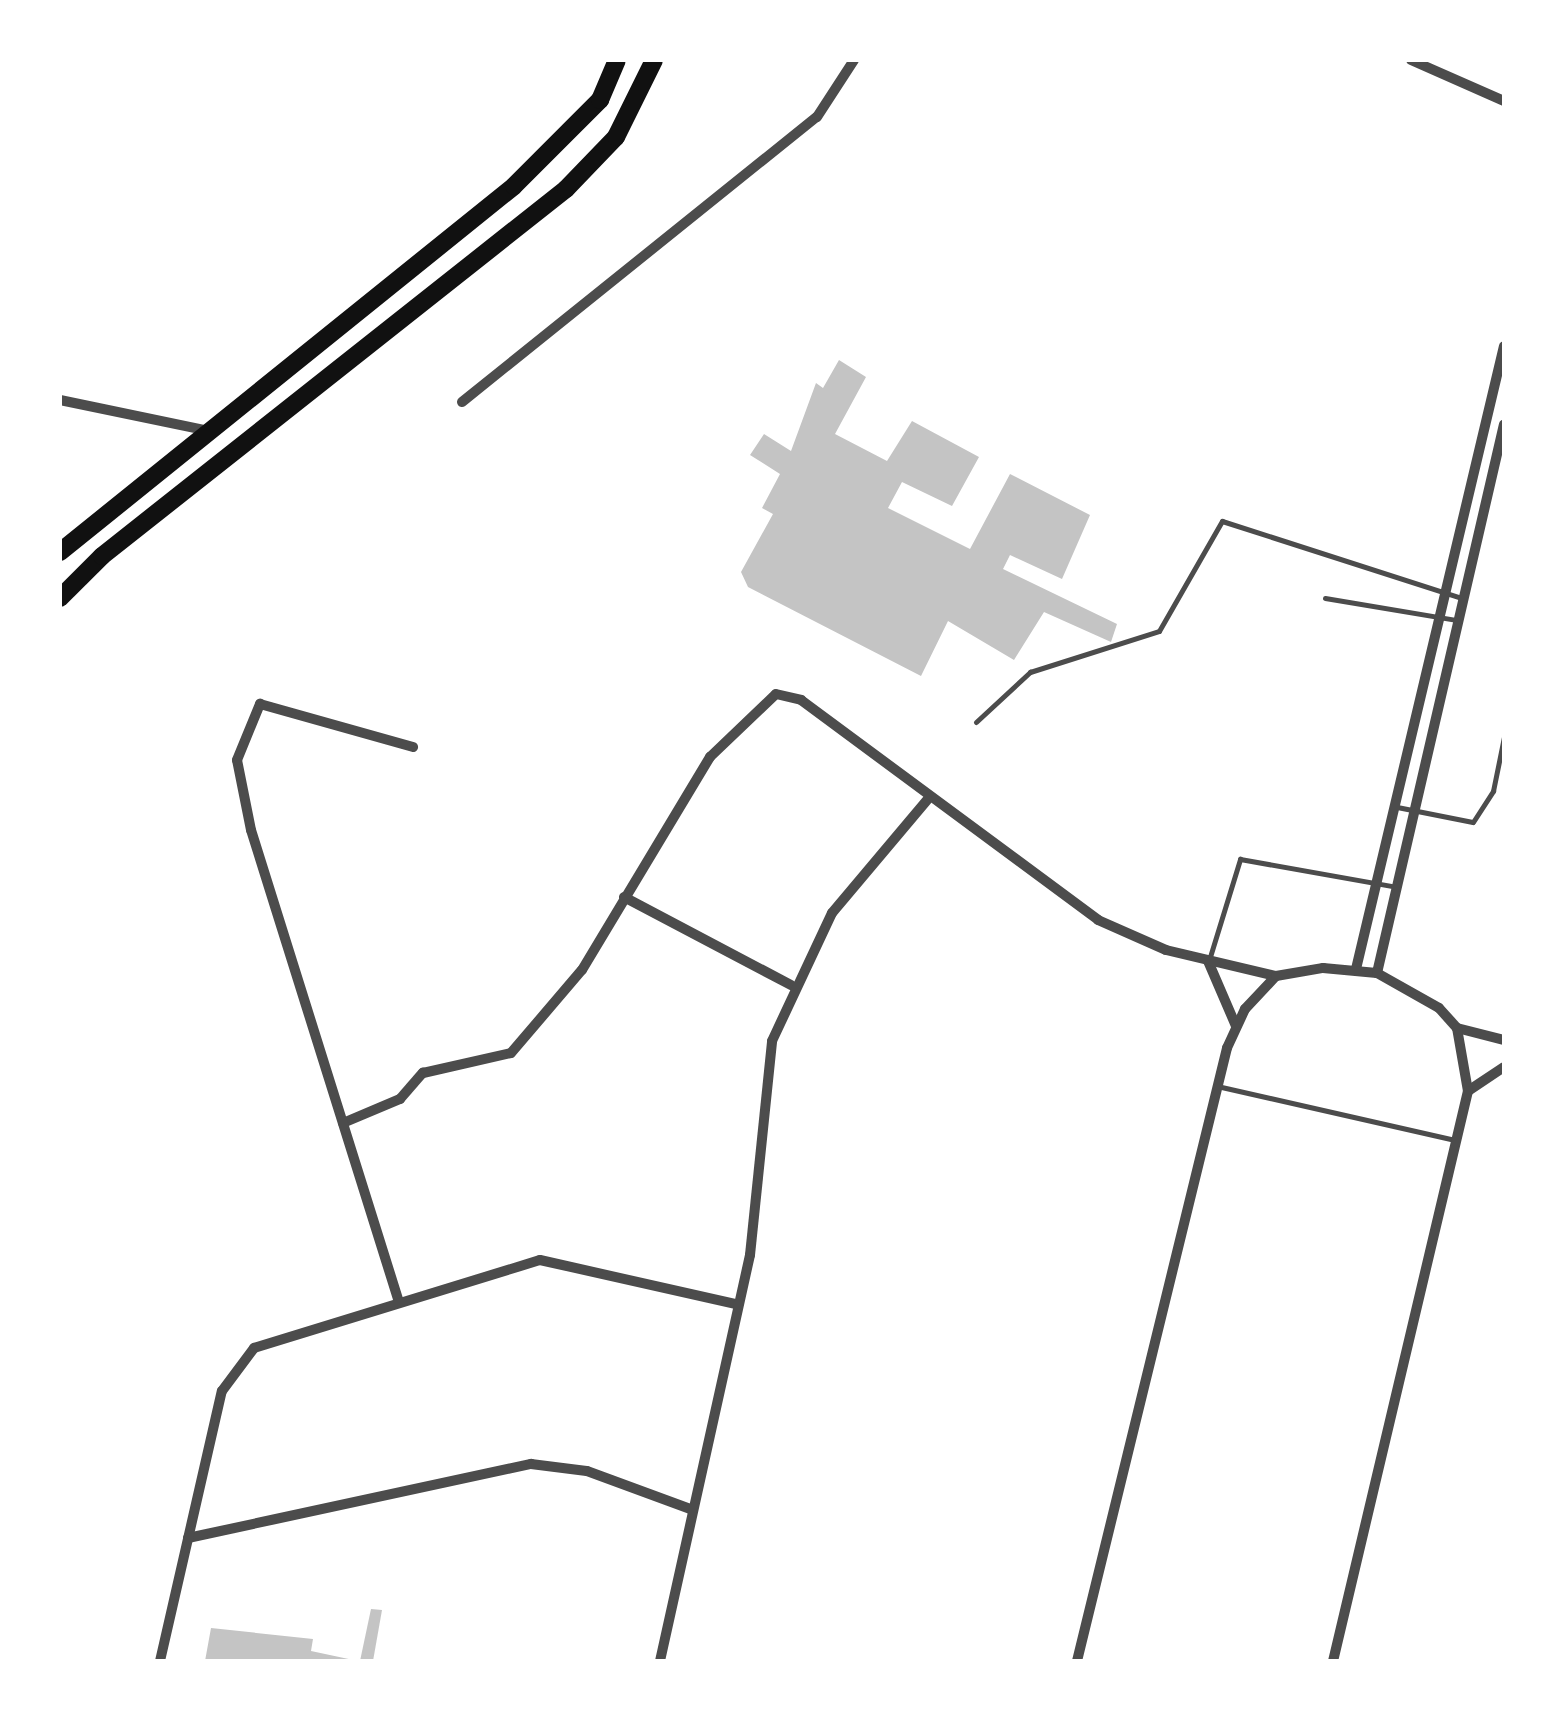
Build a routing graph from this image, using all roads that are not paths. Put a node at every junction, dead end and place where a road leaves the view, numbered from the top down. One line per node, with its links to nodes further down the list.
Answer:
1 (617, 60): 10 (main road)
2 (654, 60): 15 (main road)
3 (854, 60): 8 (street)
4 (1411, 60): 5 (street)
5 (1504, 101)
6 (1504, 346): 11 (street)
7 (60, 400): 10 (street)
8 (462, 402)
9 (1504, 424): 12 (street)
10 (210, 431): 13 (main road)
11 (1480, 448): 12 (lane); 14 (street)
12 (1501, 452): 17 (street)
13 (60, 552)
14 (1446, 595): 17 (lane); 18 (street); 20 (lane)
15 (60, 598)
16 (1324, 598): 18 (lane)
17 (1462, 598): 19 (street)
18 (1441, 615): 19 (lane); 24 (street)
19 (1457, 620): 25 (street)
20 (976, 722)
21 (1504, 737): 25 (lane)
22 (412, 747): 40 (street)
23 (927, 800): 28 (street); 29 (street); 33 (street)
24 (1397, 807): 25 (lane); 26 (street)
25 (1416, 813): 27 (street)
26 (1378, 884): 27 (lane); 29 (lane); 30 (street)
27 (1397, 887): 31 (street)
28 (624, 896): 33 (street); 40 (street)
29 (1208, 962): 32 (street); 34 (street)
30 (1356, 969): 31 (street); 32 (street)
31 (1377, 973): 35 (street)
32 (1276, 976): 34 (street)
33 (791, 985): 43 (street)
34 (1236, 1026): 38 (street)
35 (1457, 1028): 36 (street); 39 (street)
36 (1504, 1040)
37 (1504, 1067): 39 (street)
38 (1216, 1086): 41 (lane); 48 (street)
39 (1468, 1091): 41 (street)
40 (343, 1122): 42 (street)
41 (1458, 1140): 49 (street)
42 (398, 1299): 43 (street); 45 (street)
43 (736, 1304): 44 (street)
44 (693, 1510): 45 (street); 47 (street)
45 (188, 1538): 46 (street)
46 (160, 1661)
47 (660, 1661)
48 (1077, 1661)
49 (1333, 1661)

